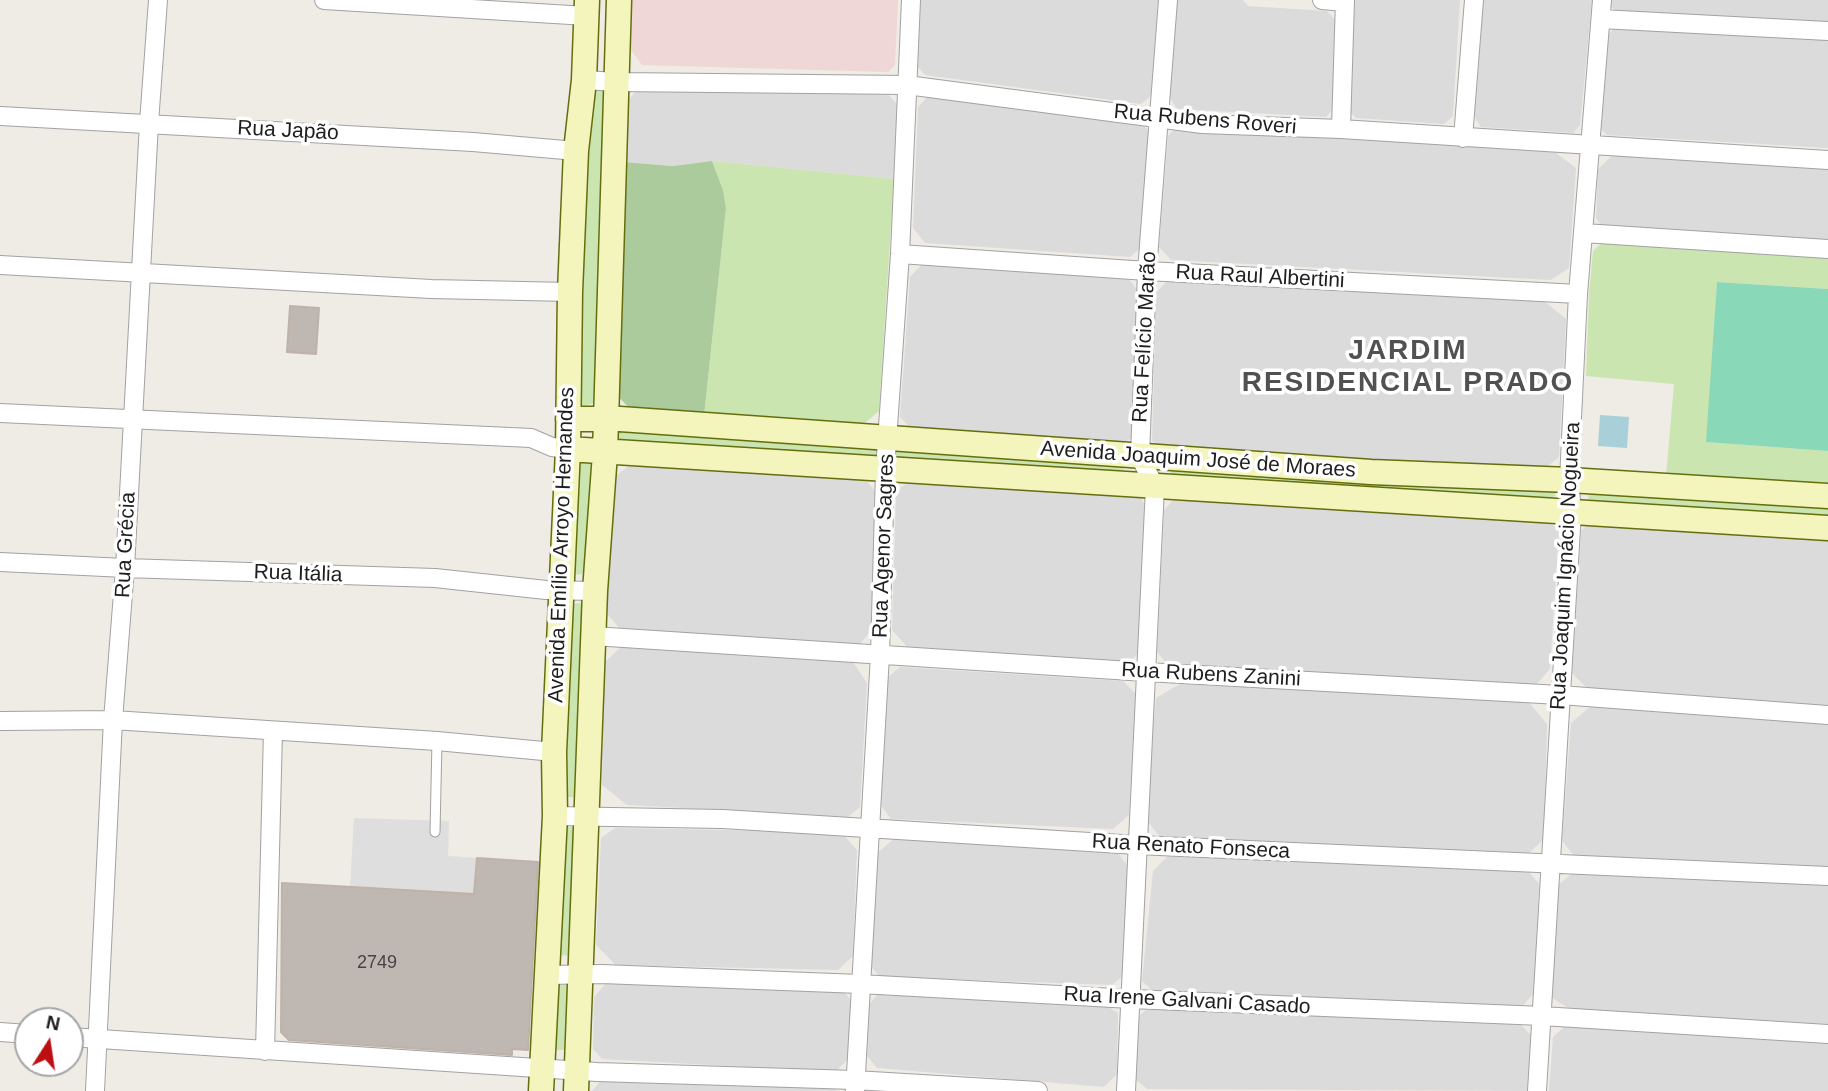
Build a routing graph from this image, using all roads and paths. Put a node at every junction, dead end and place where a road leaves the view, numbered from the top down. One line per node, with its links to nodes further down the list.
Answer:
1 (158, 0): 18 (street, Rua Grécia)
2 (324, 0): 10 (street)
3 (619, 0): 14 (street, Avenida Emílio Arroyo Hernandes)
4 (911, 0): 15 (street, Rua Agenor Sagres)
5 (1168, 0): 17 (street, Rua Felício Marão)
6 (1322, 0): 9 (street)
7 (1475, 0): 20 (street)
8 (1602, 0): 11 (street, Rua Joaquim Ignácio Nogueira)
9 (1345, 1): 19 (street)
10 (587, 8): 13 (street, Avenida Emílio Arroyo Hernandes)
11 (1601, 19): 12 (street); 21 (street, Rua Joaquim Ignácio Nogueira)
12 (1828, 31)
13 (584, 80): 14 (street, Rua Rubens Roveri); 22 (street, Avenida Emílio Arroyo Hernandes)
14 (617, 82): 15 (street, Rua Rubens Roveri); 33 (street, Avenida Emílio Arroyo Hernandes)
15 (908, 85): 17 (street, Rua Rubens Roveri); 26 (street, Rua Agenor Sagres)
16 (0, 117): 18 (street, Rua Japão)
17 (1160, 119): 19 (street, Rua Rubens Roveri); 29 (street, Rua Felício Marão)
18 (149, 123): 22 (street, Rua Japão); 28 (street, Rua Grécia)
19 (1341, 130): 20 (street, Rua Rubens Roveri)
20 (1463, 138): 21 (street, Rua Rubens Roveri)
21 (1588, 146): 23 (street, Rua Rubens Roveri); 24 (street, Rua Joaquim Ignácio Nogueira)
22 (576, 151): 30 (street, Avenida Emílio Arroyo Hernandes)
23 (1828, 160)
24 (1584, 233): 25 (street); 31 (street, Rua Joaquim Ignácio Nogueira)
25 (1828, 248)
26 (900, 254): 29 (street, Rua Raul Albertini); 36 (street, Rua Agenor Sagres)
27 (0, 265): 28 (street)
28 (142, 271): 30 (street); 35 (street, Rua Grécia)
29 (1147, 271): 31 (street, Rua Raul Albertini); 40 (street, Rua Felício Marão)
30 (570, 292): 34 (street, Avenida Emílio Arroyo Hernandes)
31 (1578, 294): 42 (street, Rua Joaquim Ignácio Nogueira)
32 (0, 413): 35 (street)
33 (605, 418): 34 (street, Avenida Joaquim José de Moraes); 36 (street, Avenida Joaquim José de Moraes); 39 (street, Avenida Emílio Arroyo Hernandes)
34 (568, 419): 37 (street); 38 (street, Avenida Emílio Arroyo Hernandes)
35 (132, 420): 37 (street); 48 (street, Rua Grécia)
36 (888, 437): 40 (street, Avenida Joaquim José de Moraes); 41 (street, Rua Agenor Sagres)
37 (531, 438): 38 (street)
38 (568, 449): 39 (street, Avenida Joaquim José de Moraes); 49 (street, Avenida Emílio Arroyo Hernandes)
39 (605, 453): 41 (street, Avenida Joaquim José de Moraes); 50 (street, Avenida Emílio Arroyo Hernandes)
40 (1140, 457): 42 (street, Avenida Joaquim José de Moraes); 43 (street, Rua Felício Marão)
41 (885, 470): 43 (street, Avenida Joaquim José de Moraes); 52 (street, Rua Agenor Sagres)
42 (1569, 480): 44 (street, Avenida Joaquim José de Moraes); 45 (street, Rua Joaquim Ignácio Nogueira)
43 (1155, 486): 45 (street, Avenida Joaquim José de Moraes); 53 (street)
44 (1828, 496)
45 (1572, 512): 46 (street, Avenida Joaquim José de Moraes); 54 (street, Rua Joaquim Ignácio Nogueira)
46 (1828, 528)
47 (0, 562): 48 (street, Rua Itália)
48 (125, 568): 49 (street, Rua Itália); 56 (street, Rua Grécia)
49 (562, 590): 50 (street, Rua Itália); 60 (street, Avenida Emílio Arroyo Hernandes)
50 (595, 591): 51 (street, Avenida Emílio Arroyo Hernandes)
51 (593, 636): 52 (street, Rua Rubens Zanini); 62 (street, Avenida Emílio Arroyo Hernandes)
52 (880, 655): 53 (street, Rua Rubens Zanini); 63 (street, Rua Agenor Sagres)
53 (1146, 672): 54 (street, Rua Rubens Zanini); 65 (street)
54 (1560, 695): 55 (street, Rua Rubens Zanini); 66 (street, Rua Joaquim Ignácio Nogueira)
55 (1828, 715)
56 (113, 720): 57 (street); 58 (street); 75 (street, Rua Grécia)
57 (0, 722)
58 (273, 731): 59 (street); 76 (street)
59 (437, 741): 60 (street); 64 (lane)
60 (554, 752): 61 (street, Avenida Emílio Arroyo Hernandes)
61 (555, 816): 62 (street, Rua Renato Fonseca); 68 (street, Avenida Emílio Arroyo Hernandes)
62 (587, 818): 63 (street, Rua Renato Fonseca); 69 (street, Avenida Emílio Arroyo Hernandes)
63 (869, 828): 65 (street, Rua Renato Fonseca); 70 (street, Rua Agenor Sagres)
64 (435, 832)
65 (1137, 845): 66 (street, Rua Renato Fonseca); 71 (street)
66 (1551, 864): 67 (street, Rua Renato Fonseca); 72 (street, Rua Joaquim Ignácio Nogueira)
67 (1828, 876)
68 (546, 975): 69 (street, Rua Irene Galvani Casado); 77 (street, Avenida Emílio Arroyo Hernandes)
69 (582, 976): 70 (street, Rua Irene Galvani Casado); 78 (street, Avenida Emílio Arroyo Hernandes)
70 (860, 984): 71 (street, Rua Irene Galvani Casado); 79 (street, Rua Agenor Sagres)
71 (1131, 999): 72 (street, Rua Irene Galvani Casado); 82 (street)
72 (1542, 1016): 73 (street, Rua Irene Galvani Casado); 83 (street, Rua Joaquim Ignácio Nogueira)
73 (1828, 1034)
74 (84, 1038): 75 (street)
75 (98, 1038): 76 (street); 80 (street, Rua Grécia)
76 (265, 1051): 77 (street)
77 (542, 1079): 78 (street)
78 (577, 1080): 79 (street)
79 (855, 1085): 81 (street)
80 (95, 1091)
81 (1038, 1091)
82 (1126, 1091)
83 (1537, 1091)

